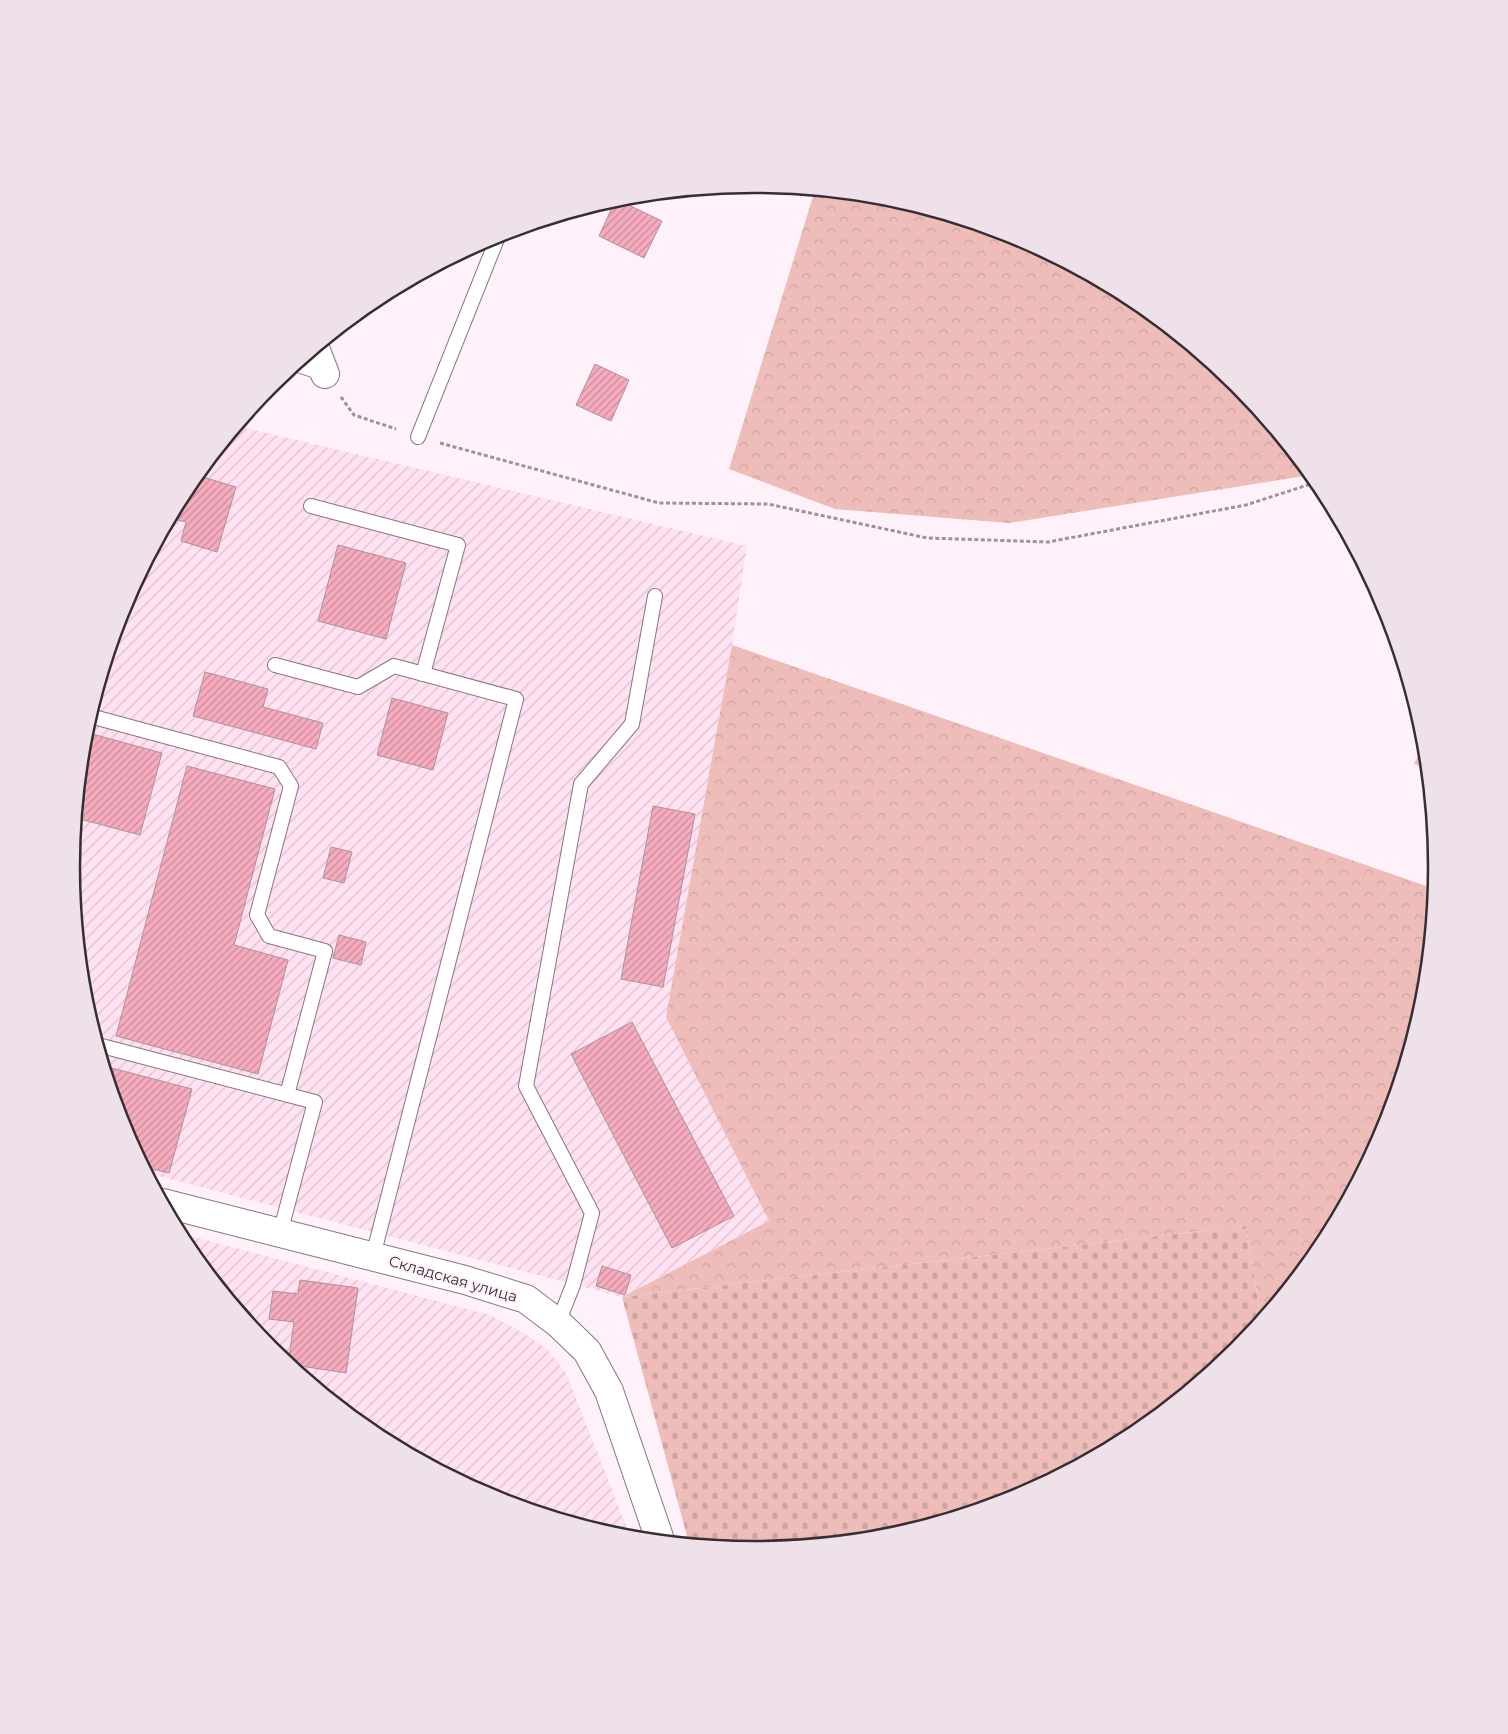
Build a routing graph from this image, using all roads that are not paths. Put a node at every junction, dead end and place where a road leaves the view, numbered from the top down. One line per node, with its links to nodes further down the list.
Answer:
1 (495, 245): 5 (lane)
2 (317, 354): 4 (street)
3 (303, 367): 4 (lane)
4 (325, 374)
5 (418, 437)
6 (311, 506): 9 (lane)
7 (654, 596): 16 (lane)
8 (275, 665): 9 (lane)
9 (423, 674): 15 (lane)
10 (97, 718): 12 (lane)
11 (105, 1047): 12 (lane)
12 (287, 1095): 14 (lane)
13 (171, 1205): 14 (street, Складская улица)
14 (280, 1233): 15 (street, Складская улица)
15 (373, 1256): 16 (street, Складская улица)
16 (558, 1322): 17 (street, Складская улица)
17 (658, 1534)

